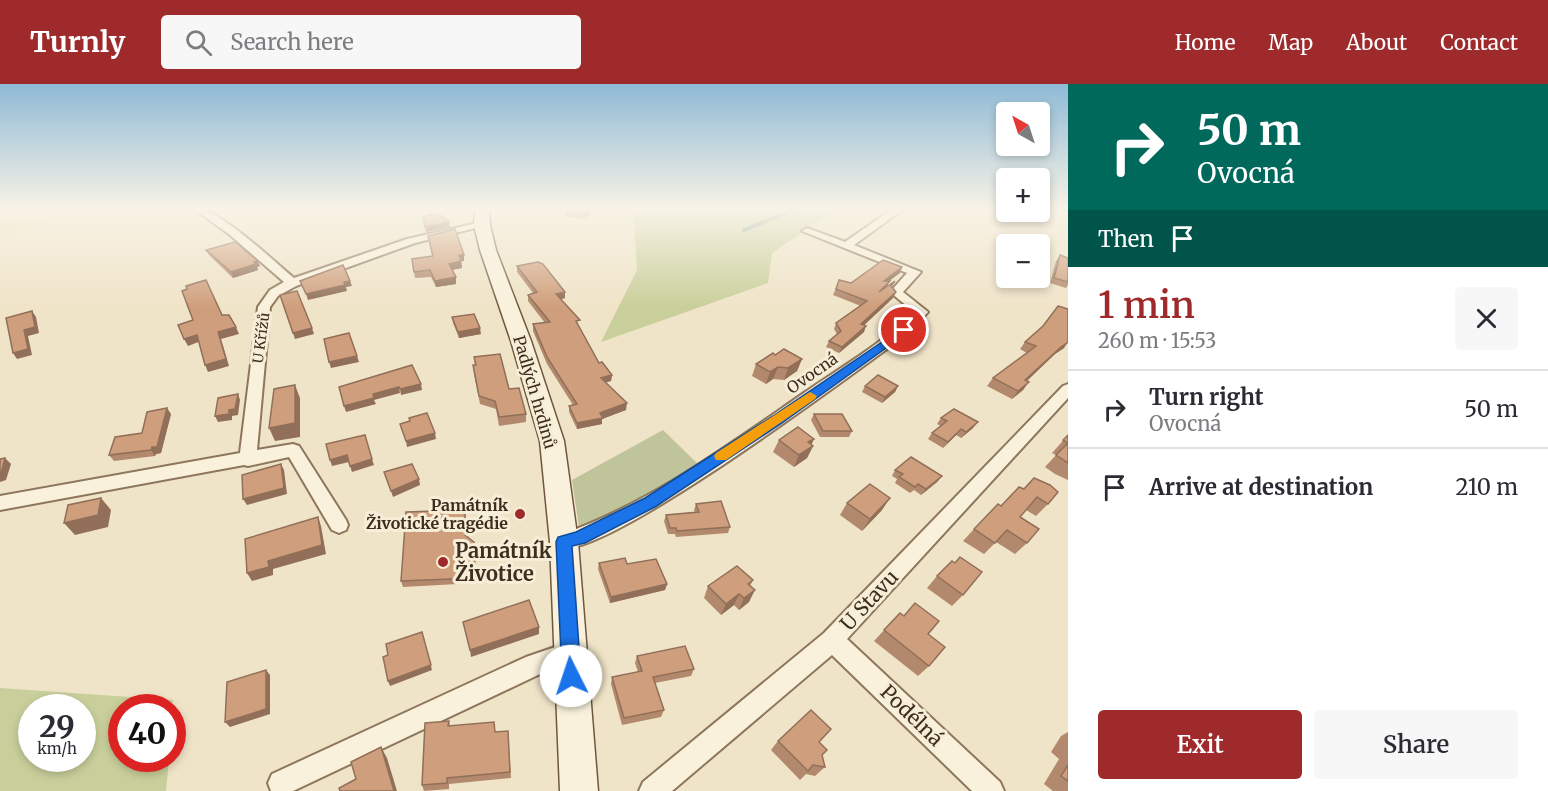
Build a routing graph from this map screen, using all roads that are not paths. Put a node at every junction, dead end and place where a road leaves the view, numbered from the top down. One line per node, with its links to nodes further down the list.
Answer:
1 (242, 241): 7 (street)
2 (418, 241): 7 (street, U Křížů)
3 (486, 241): 12 (street, Padlých hrdinů)
4 (833, 241): 6 (street, Ovocná)
5 (853, 241): 6 (street)
6 (846, 246): 12 (street, Ovocná)
7 (292, 283): 9 (street, U Křížů)
8 (1068, 388): 13 (street, U Stavu)
9 (248, 460): 10 (street); 11 (street)
10 (0, 503)
11 (339, 525)
12 (564, 542): 14 (street, Padlých hrdinů)
13 (832, 640): 17 (street, U Stavu); 18 (street, Podélná)
14 (570, 653): 15 (street); 16 (street, Padlých hrdinů)
15 (281, 783)
16 (579, 791)
17 (652, 791)
18 (991, 791)

